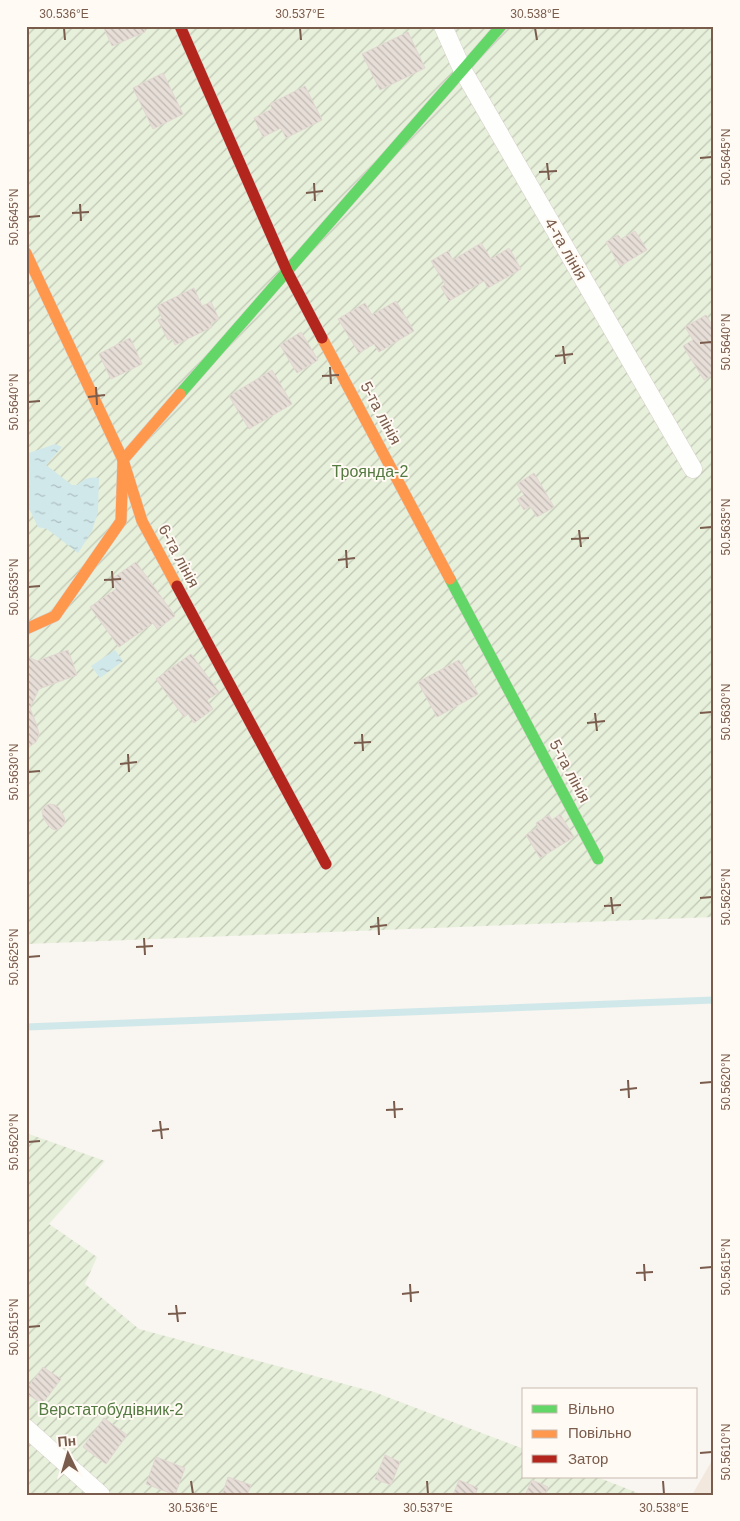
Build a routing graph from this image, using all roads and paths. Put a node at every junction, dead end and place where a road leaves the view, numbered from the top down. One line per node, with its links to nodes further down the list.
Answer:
1 (180, 26): 6 (street, 5-та лінія)
2 (442, 26): 4 (street, 4-та лінія)
3 (501, 26): 4 (street)
4 (462, 69): 6 (street); 8 (street, 4-та лінія)
5 (26, 253): 7 (street, 6-та лінія)
6 (287, 271): 7 (street); 10 (street, 5-та лінія)
7 (123, 460): 9 (street); 11 (street, 6-та лінія)
8 (694, 469)
9 (26, 629)
10 (598, 859)
11 (326, 864)
12 (26, 1428): 13 (street)
13 (101, 1495)

